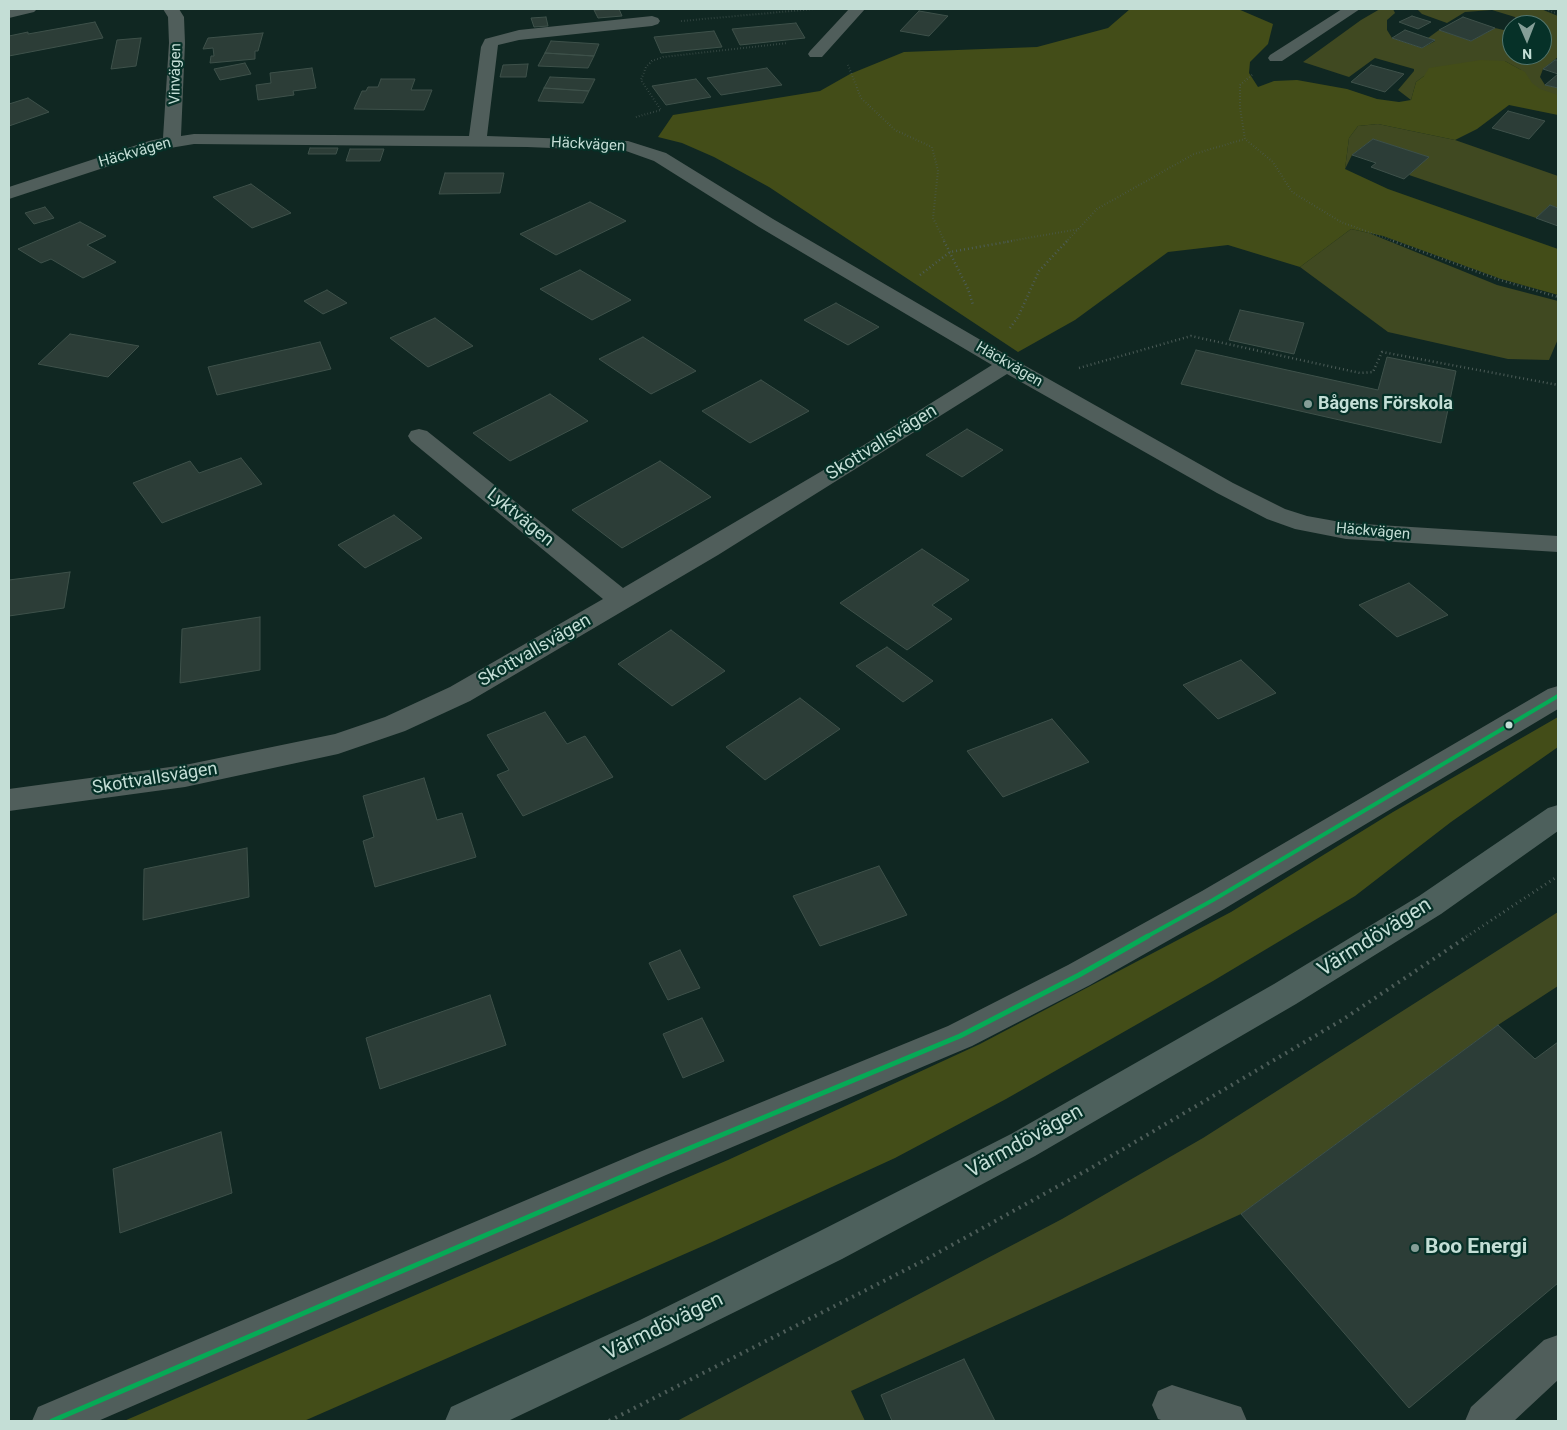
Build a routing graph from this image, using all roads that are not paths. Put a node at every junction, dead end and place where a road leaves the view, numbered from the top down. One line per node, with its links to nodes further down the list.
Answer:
1 (30, 9): 5 (street)
2 (171, 9): 9 (street, Vinvägen)
3 (857, 9): 7 (street)
4 (1352, 9): 8 (street)
5 (9, 13)
6 (652, 21): 10 (street)
7 (816, 54)
8 (1276, 58)
9 (172, 141): 10 (street, Häckvägen); 11 (street, Häckvägen)
10 (477, 142): 12 (street, Häckvägen)
11 (9, 193)
12 (999, 360): 14 (street, Häckvägen); 15 (street, Skottvallsvägen)
13 (419, 436): 15 (street, Lyktvägen)
14 (1558, 544)
15 (621, 600): 17 (street, Skottvallsvägen)
16 (1558, 696): 21 (street)
17 (9, 800)
18 (1558, 816): 22 (main road, Värmdövägen)
19 (1558, 1354): 24 (street)
20 (1172, 1405): 23 (street)
21 (52, 1421)
22 (464, 1421)
23 (1227, 1421)
24 (1485, 1421)

